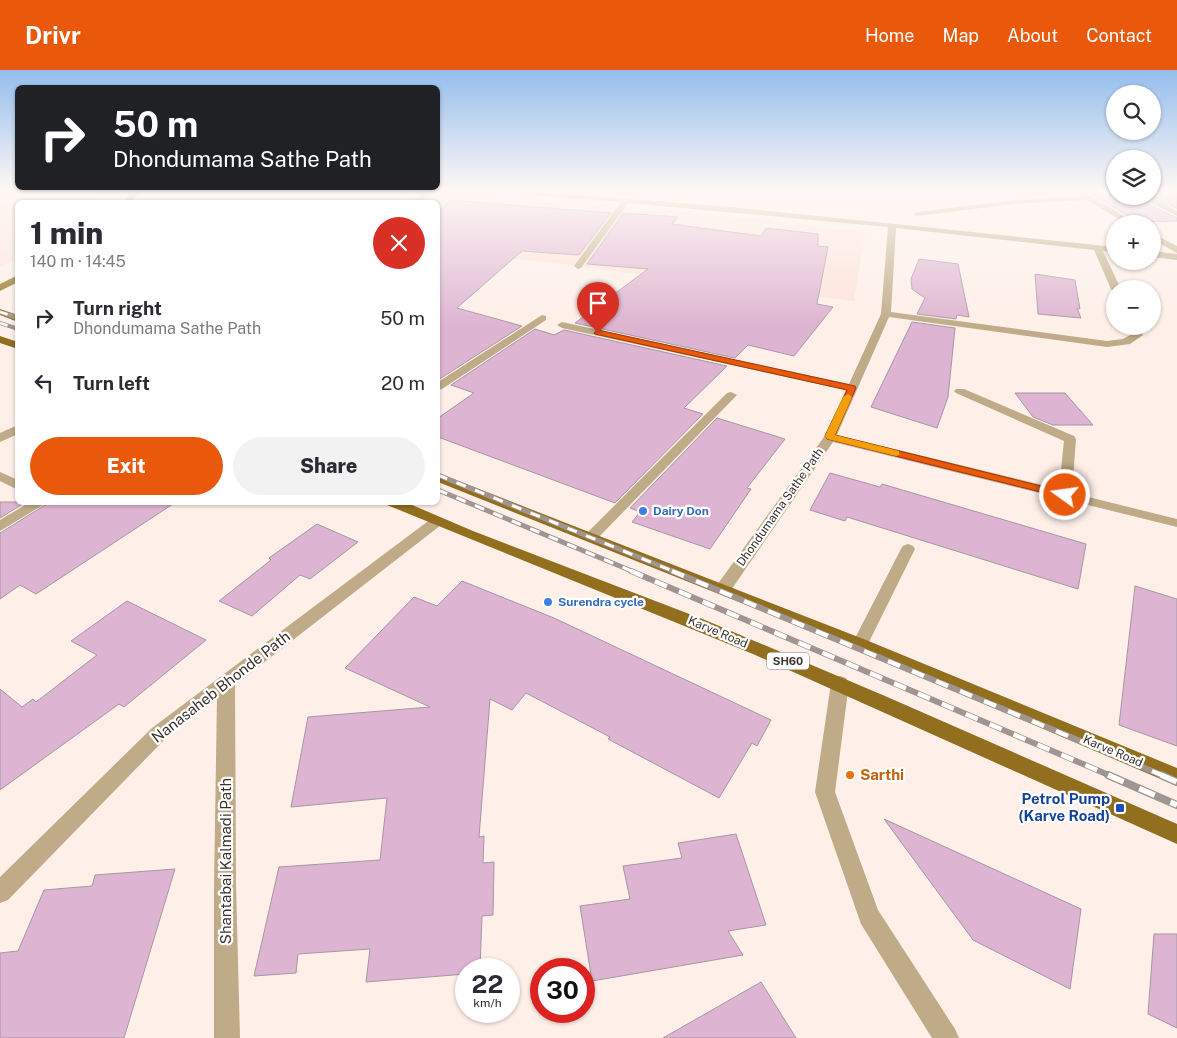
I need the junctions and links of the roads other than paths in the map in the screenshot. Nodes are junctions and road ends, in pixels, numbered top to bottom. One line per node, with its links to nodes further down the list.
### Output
1 (600, 236): 10 (street)
2 (891, 236): 15 (street, Dhondumama Sathe Path)
3 (992, 236): 5 (street)
4 (1161, 240): 7 (street)
5 (1097, 248): 6 (street); 12 (street)
6 (1106, 249)
7 (1177, 250)
8 (1161, 255): 9 (street)
9 (1177, 257)
10 (578, 266)
11 (15, 280): 13 (main road)
12 (1112, 280)
13 (0, 288)
14 (0, 312): 16 (main road)
15 (886, 314): 19 (street); 23 (street, Dhondumama Sathe Path)
16 (15, 318)
17 (542, 318): 22 (street)
18 (562, 325): 23 (street)
19 (1138, 335)
20 (0, 339): 21 (main road)
21 (15, 345)
22 (440, 386)
23 (852, 388): 27 (street, Dhondumama Sathe Path)
24 (960, 391): 32 (street)
25 (731, 396): 38 (street)
26 (15, 430): 28 (street)
27 (830, 436): 32 (street); 40 (street, Dhondumama Sathe Path)
28 (0, 438)
29 (0, 476): 31 (street)
30 (440, 477): 38 (main road, Karve Road)
31 (15, 484)
32 (1065, 495): 36 (street)
33 (36, 505): 37 (street)
34 (399, 505): 35 (main road, Karve Road / SH60)
35 (436, 522): 42 (street, Nanasaheb Bhonde Path); 43 (main road, Karve Road / SH60)
36 (1177, 523)
37 (0, 526)
38 (591, 537): 40 (main road, Karve Road)
39 (908, 549): 41 (street)
40 (723, 589): 41 (main road, Karve Road)
41 (860, 644): 44 (main road, Karve Road)
42 (226, 683): 46 (street, Nanasaheb Bhonde Path); 47 (street, Shantabai Kalmadi Path)
43 (840, 683): 45 (main road, Karve Road / SH60); 48 (street)
44 (1177, 778)
45 (1177, 834)
46 (0, 892)
47 (227, 1038)
48 (946, 1038)

